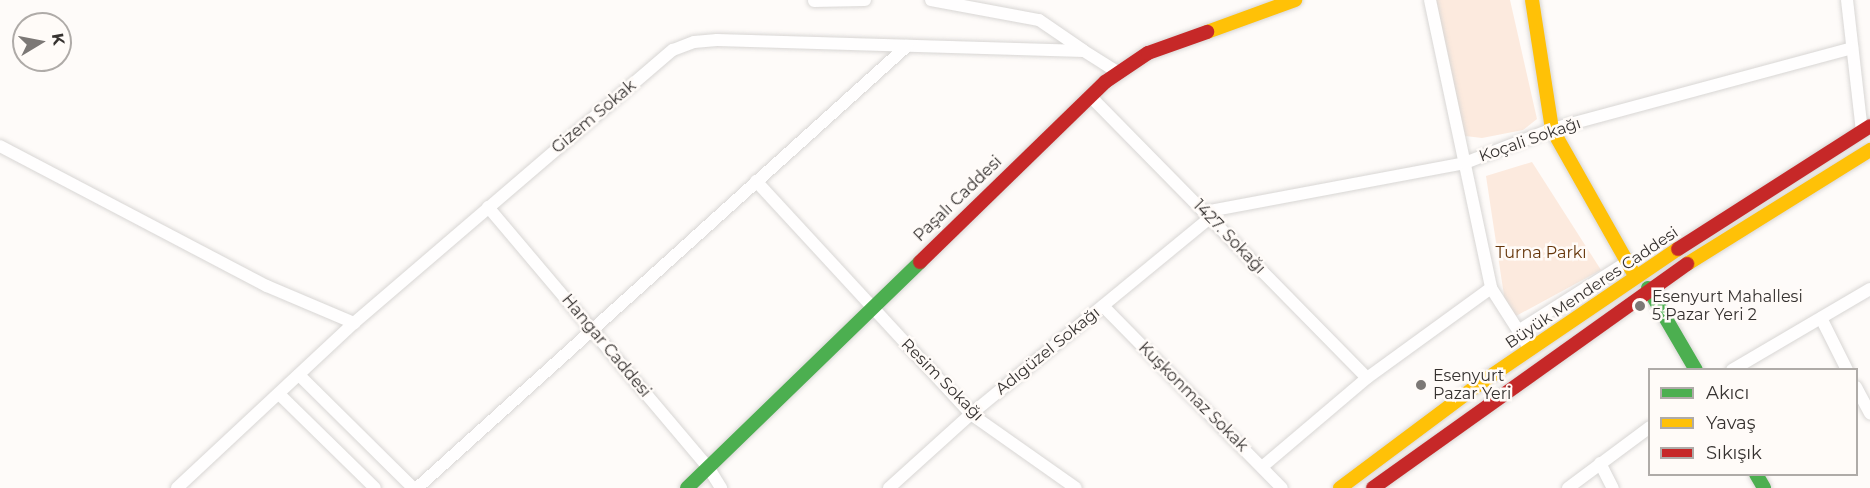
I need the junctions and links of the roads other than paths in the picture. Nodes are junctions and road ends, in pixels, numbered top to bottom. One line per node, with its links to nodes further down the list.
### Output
1 (814, 0): 2 (street)
2 (865, 0)
3 (931, 0): 10 (street)
4 (1296, 0): 11 (street, Paşalı Caddesi)
5 (1430, 0): 17 (street)
6 (1532, 0): 14 (street)
7 (1847, 0): 9 (street)
8 (908, 46): 10 (street, Gizem Sokak); 18 (street); 19 (street, Gizem Sokak)
9 (1852, 48): 13 (street); 14 (street, Koçali Sokağı)
10 (1084, 51): 11 (street)
11 (1119, 73): 12 (street, Paşalı Caddesi)
12 (1090, 96): 20 (street, 1427. Sokağı); 27 (street, Paşalı Caddesi)
13 (1866, 128): 22 (street, Büyük Menderes Caddesi)
14 (1552, 129): 17 (street, Koçali Sokağı); 21 (street)
15 (0, 146): 29 (street)
16 (1870, 150): 24 (street, Büyük Menderes Caddesi)
17 (1465, 163): 20 (street, Koçali Sokağı); 23 (street)
18 (756, 181): 27 (street, Resim Sokağı); 30 (street)
19 (488, 207): 29 (street, Gizem Sokak); 30 (street, Hangar Caddesi)
20 (1207, 215): 26 (street, Adıgüzel Sokağı); 37 (street, 1427. Sokağı)
21 (1627, 262): 22 (street); 31 (street)
22 (1635, 276): 32 (street, Büyük Menderes Caddesi)
23 (1491, 288): 31 (street); 37 (street)
24 (1648, 288): 33 (street); 55 (street, Büyük Menderes Caddesi)
25 (1870, 289): 28 (street)
26 (1103, 306): 41 (street, Adıgüzel Sokağı); 45 (street, Kuşkonmaz Sokak)
27 (871, 309): 41 (street, Resim Sokağı); 44 (street, Paşalı Caddesi)
28 (1821, 318): 34 (street); 35 (street)
29 (354, 323): 36 (street, Gizem Sokak)
30 (591, 328): 44 (street, Hangar Caddesi); 49 (street)
31 (1518, 331): 32 (street)
32 (1530, 350): 54 (street, Büyük Menderes Caddesi)
33 (1695, 368)
34 (1734, 368)
35 (1846, 368)
36 (299, 375): 39 (street, Gizem Sokak); 49 (street)
37 (1367, 378): 45 (street)
38 (1858, 389): 40 (street)
39 (279, 394): 47 (street, Gizem Sokak); 48 (street)
40 (1870, 413)
41 (971, 414): 52 (street, Adıgüzel Sokağı); 53 (street, Resim Sokağı)
42 (1648, 428): 43 (street)
43 (1600, 463): 56 (street); 57 (street)
44 (708, 467): 50 (street, Paşalı Caddesi); 51 (street, Hangar Caddesi)
45 (1262, 467): 46 (street, Kuşkonmaz Sokak)
46 (1276, 486)
47 (177, 488)
48 (375, 488)
49 (415, 488)
50 (687, 488)
51 (721, 488)
52 (889, 488)
53 (1076, 488)
54 (1340, 488)
55 (1373, 488)
56 (1568, 488)
57 (1613, 488)

